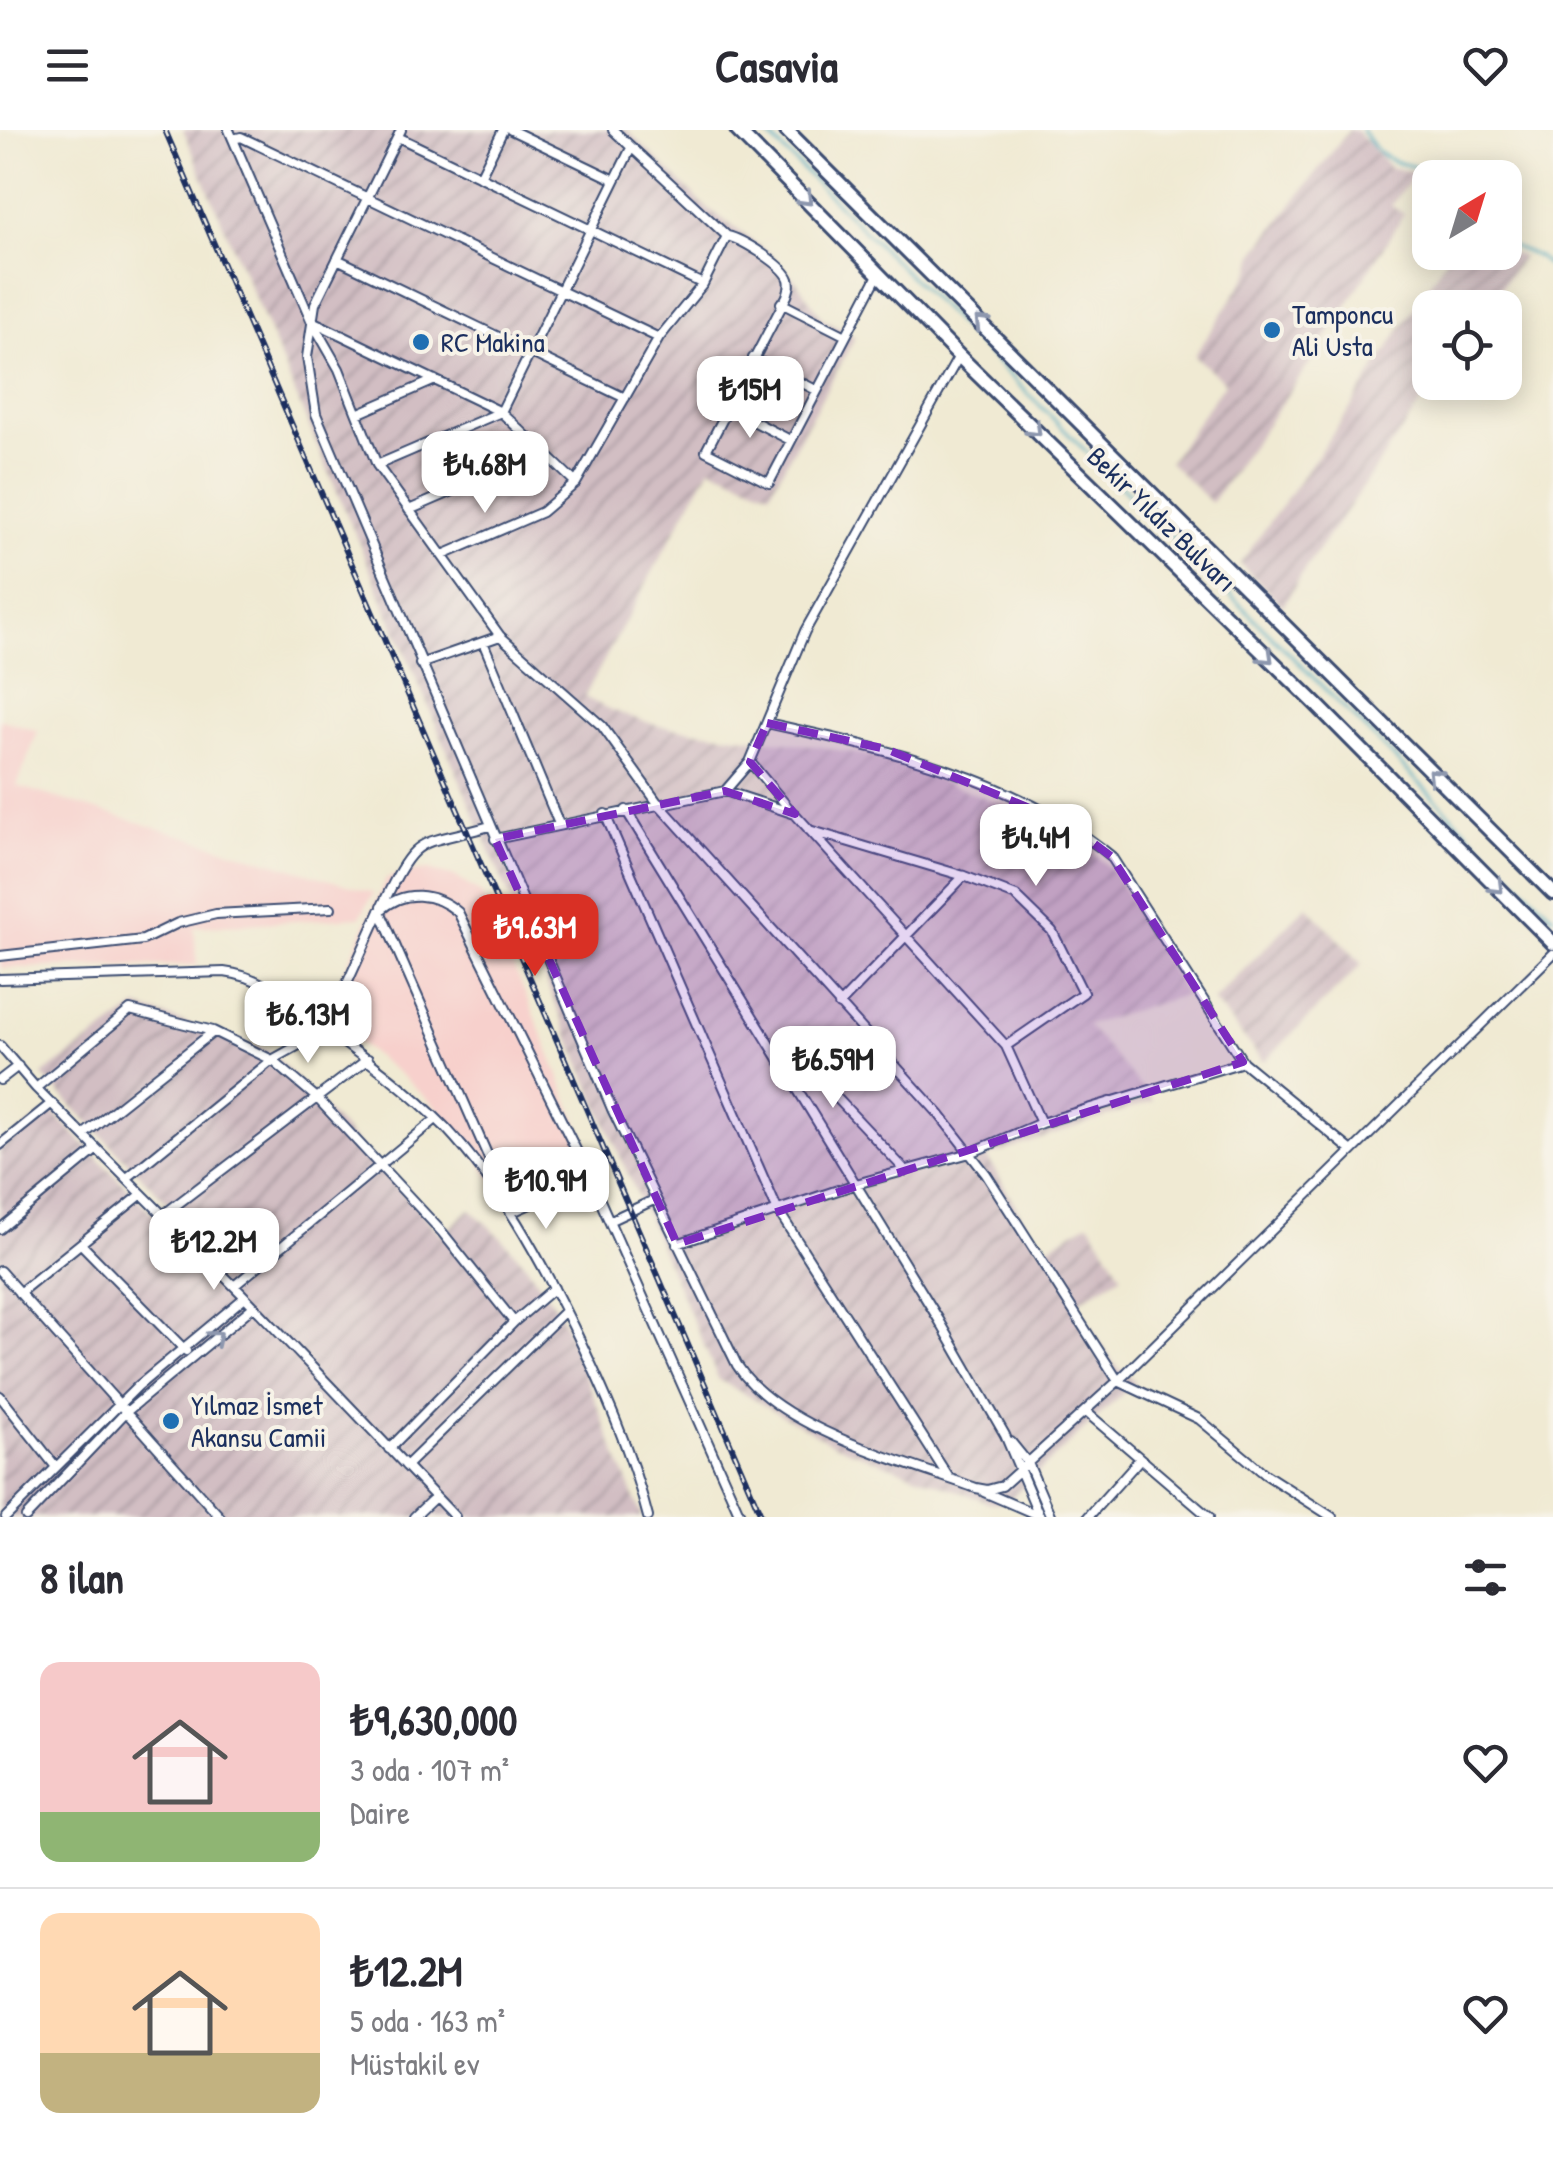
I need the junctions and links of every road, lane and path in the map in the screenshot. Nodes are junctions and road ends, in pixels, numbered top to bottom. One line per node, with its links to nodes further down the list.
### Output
1 (507, 130): 8 (street); 9 (street)
2 (613, 130): 7 (street)
3 (738, 130): 14 (main road, Bekir Yıldız Bulvarı, one-way to 14)
4 (786, 130): 51 (main road, Bekir Yıldız Bulvarı, one-way to 4)
5 (399, 133): 8 (street); 10 (street)
6 (237, 134): 10 (street); 18 (street)
7 (630, 148): 9 (street); 12 (street)
8 (480, 177): 11 (street)
9 (614, 180): 11 (street)
10 (368, 197): 13 (street); 16 (street)
11 (590, 230): 15 (street); 16 (street)
12 (727, 236): 15 (street); 17 (street)
13 (337, 259): 18 (street); 21 (street)
14 (878, 274): 19 (street); 22 (main road, Bekir Yıldız Bulvarı)
15 (704, 284): 20 (street)
16 (560, 290): 20 (street); 21 (street)
17 (781, 303): 19 (street); 23 (street)
18 (311, 320): 24 (street); 29 (street); 38 (street)
19 (844, 335): 25 (street)
20 (660, 338): 26 (street)
21 (530, 352): 26 (street); 28 (street)
22 (958, 356): 39 (street); 55 (main road, Bekir Yıldız Bulvarı, one-way to 55)
23 (753, 358): 25 (street); 27 (street)
24 (436, 380): 28 (street); 29 (street)
25 (816, 390): 30 (street)
26 (625, 398): 33 (street)
27 (728, 408): 30 (street); 30 (street)
28 (500, 412): 31 (street); 32 (street)
29 (357, 414): 32 (street)
30 (790, 440)
31 (543, 452): 33 (street); 34 (street)
32 (377, 464): 34 (street)
33 (576, 483): 35 (street)
34 (409, 510): 35 (street)
35 (443, 555): 36 (street)
36 (500, 636): 37 (street); 42 (street)
37 (483, 642): 38 (street); 46 (street)
38 (420, 664): 47 (street)
39 (767, 723): 40 (street); 67 (street)
40 (750, 762): 41 (street); 45 (street)
41 (725, 791): 42 (street); 45 (street)
42 (657, 802): 43 (street); 59 (street)
43 (626, 810): 44 (street); 64 (street)
44 (606, 814): 46 (street); 87 (street)
45 (795, 814): 48 (street)
46 (560, 824): 49 (street)
47 (490, 826): 49 (street); 53 (street)
48 (808, 830): 50 (street); 54 (street)
49 (495, 839): 86 (street)
50 (964, 876): 54 (street); 63 (street)
51 (1553, 893)
52 (330, 908): 57 (street)
53 (380, 910): 60 (street); 83 (street); 88 (street)
54 (907, 937): 59 (street); 63 (street)
55 (1553, 943)
56 (1553, 954): 78 (street)
57 (0, 956)
58 (0, 979): 60 (street)
59 (839, 1005): 79 (street)
60 (326, 1030): 65 (street); 66 (street)
61 (213, 1031): 66 (street); 70 (street); 75 (street)
62 (0, 1046): 68 (street)
63 (1006, 1046): 74 (street)
64 (778, 1058): 81 (street); 84 (street)
65 (368, 1059): 71 (street); 73 (street)
66 (272, 1060): 71 (street); 82 (street)
67 (1243, 1062): 74 (street); 78 (street)
68 (18, 1066): 69 (street); 70 (street)
69 (0, 1080)
70 (36, 1088): 72 (street)
71 (317, 1098): 80 (street); 89 (street)
72 (52, 1103): 75 (street); 76 (street)
73 (436, 1119): 80 (street); 88 (street)
74 (1041, 1124): 79 (street)
75 (83, 1135): 77 (street)
76 (0, 1145)
77 (98, 1149): 82 (street); 91 (street)
78 (1352, 1152): 104 (street)
79 (970, 1153): 81 (street); 104 (street)
80 (380, 1165): 95 (street); 101 (street)
81 (905, 1170): 84 (street)
82 (127, 1178): 85 (street)
83 (590, 1178): 88 (street); 90 (street)
84 (856, 1184): 87 (street); 108 (street)
85 (142, 1194): 89 (street); 92 (street)
86 (656, 1199): 90 (street); 93 (street)
87 (777, 1209): 93 (street); 115 (street)
88 (513, 1214): 96 (street)
89 (163, 1215): 95 (street)
90 (610, 1221): 125 (street)
91 (0, 1229)
92 (81, 1244): 97 (street); 102 (street)
93 (678, 1244): 115 (street)
94 (0, 1271): 97 (street)
95 (234, 1286): 98 (street)
96 (554, 1288): 100 (street); 101 (street)
97 (20, 1293): 106 (street)
98 (245, 1297): 99 (street); 102 (street)
99 (254, 1306): 103 (street, one-way to 99); 109 (street)
100 (565, 1311): 112 (street); 124 (street)
101 (514, 1322): 109 (street)
102 (184, 1348): 103 (street); 106 (street)
103 (191, 1358): 106 (street)
104 (1118, 1381): 107 (street); 129 (street)
105 (0, 1396): 113 (street)
106 (121, 1409): 113 (street); 120 (street); 121 (street)
107 (1085, 1411): 110 (street); 111 (street)
108 (1005, 1435): 111 (street); 114 (street)
109 (389, 1449): 112 (street)
110 (1139, 1460): 127 (street); 128 (street)
111 (1028, 1464): 114 (street); 126 (street)
112 (406, 1466): 117 (street)
113 (56, 1468): 119 (street)
114 (1019, 1472): 116 (street); 118 (street)
115 (949, 1478): 116 (street)
116 (976, 1488): 118 (street)
117 (436, 1497): 122 (street); 123 (street)
118 (1040, 1516)
119 (6, 1517)
120 (26, 1517)
121 (220, 1517)
122 (414, 1517)
123 (454, 1517)
124 (648, 1517)
125 (740, 1517)
126 (1051, 1517)
127 (1088, 1517)
128 (1209, 1517)
129 (1332, 1517)

